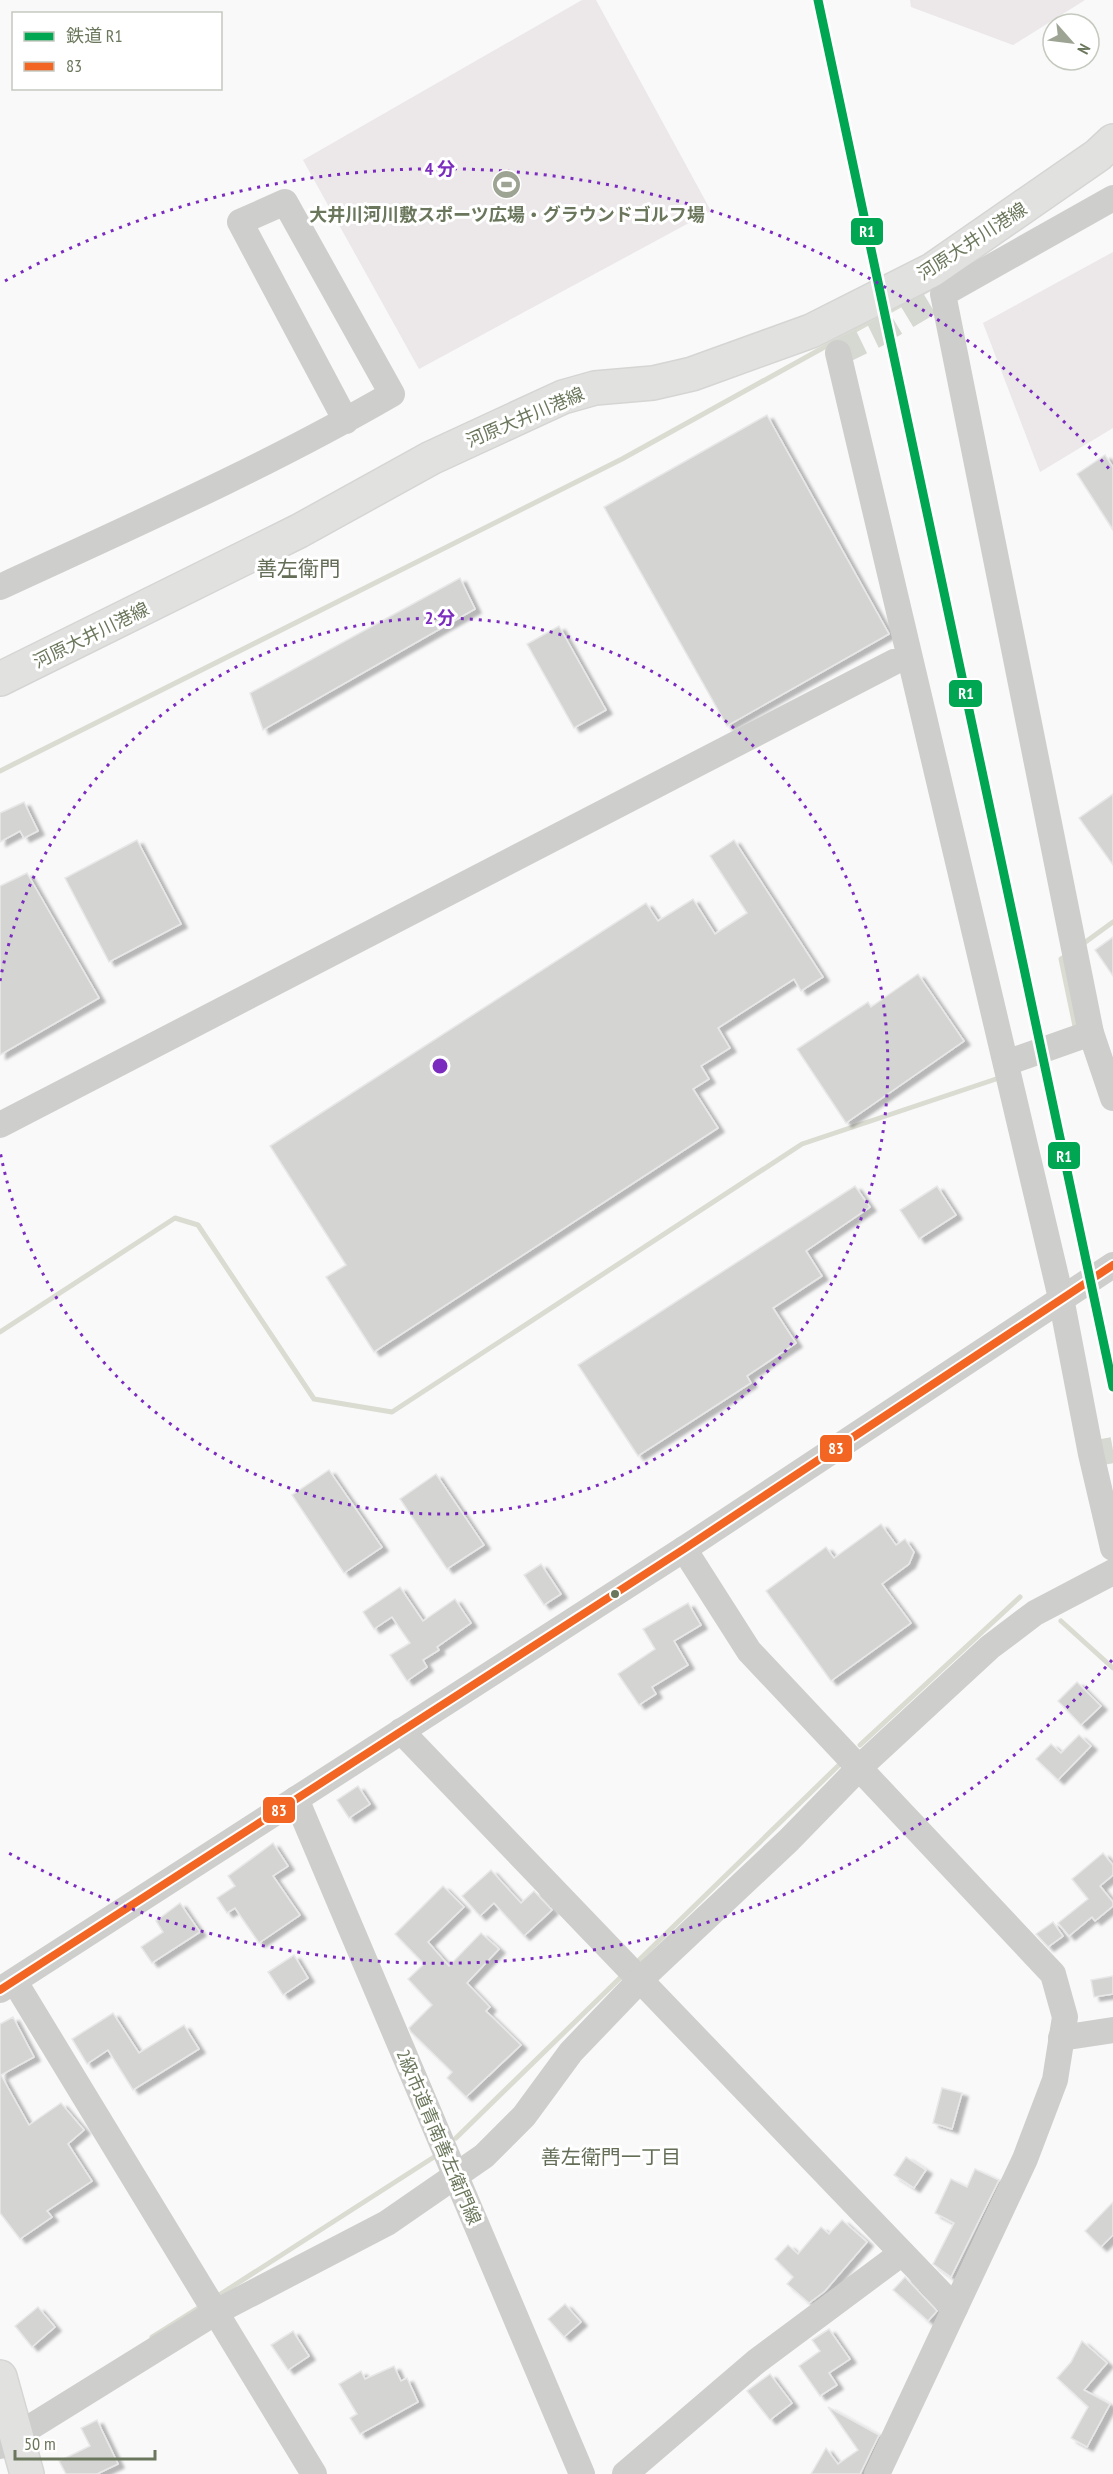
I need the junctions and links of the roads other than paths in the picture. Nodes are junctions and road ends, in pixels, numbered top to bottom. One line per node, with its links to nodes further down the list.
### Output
1 (1113, 141): 7 (main road, 河原大井川港線)
2 (1113, 198): 8 (street)
3 (838, 353): 9 (street)
4 (346, 421): 4 (street); 5 (street)
5 (0, 587)
6 (894, 662): 11 (street)
7 (0, 679)
8 (1091, 1033): 9 (street); 10 (street)
9 (1006, 1063): 13 (street)
10 (1113, 1098)
11 (0, 1125)
12 (1113, 1265): 13 (street)
13 (1061, 1298): 14 (street); 15 (street)
14 (1113, 1548)
15 (684, 1549): 17 (street); 18 (street)
16 (1113, 1572): 18 (street)
17 (401, 1731): 19 (street); 20 (street)
18 (861, 1766): 20 (street); 23 (street)
19 (296, 1799): 21 (street); 24 (street, 2級市道青南善左衛門線)
20 (641, 1979): 24 (street); 25 (street)
21 (7, 1986): 26 (street)
22 (1113, 2030): 23 (street)
23 (1061, 2038): 27 (street)
24 (456, 2176): 26 (street); 32 (street, 2級市道青南善左衛門線)
25 (902, 2253): 27 (street); 33 (street)
26 (211, 2304): 29 (street); 31 (street)
27 (955, 2308): 34 (street)
28 (0, 2377): 29 (main road)
29 (8, 2441): 30 (main road)
30 (27, 2474)
31 (314, 2474)
32 (582, 2474)
33 (625, 2474)
34 (877, 2474)

